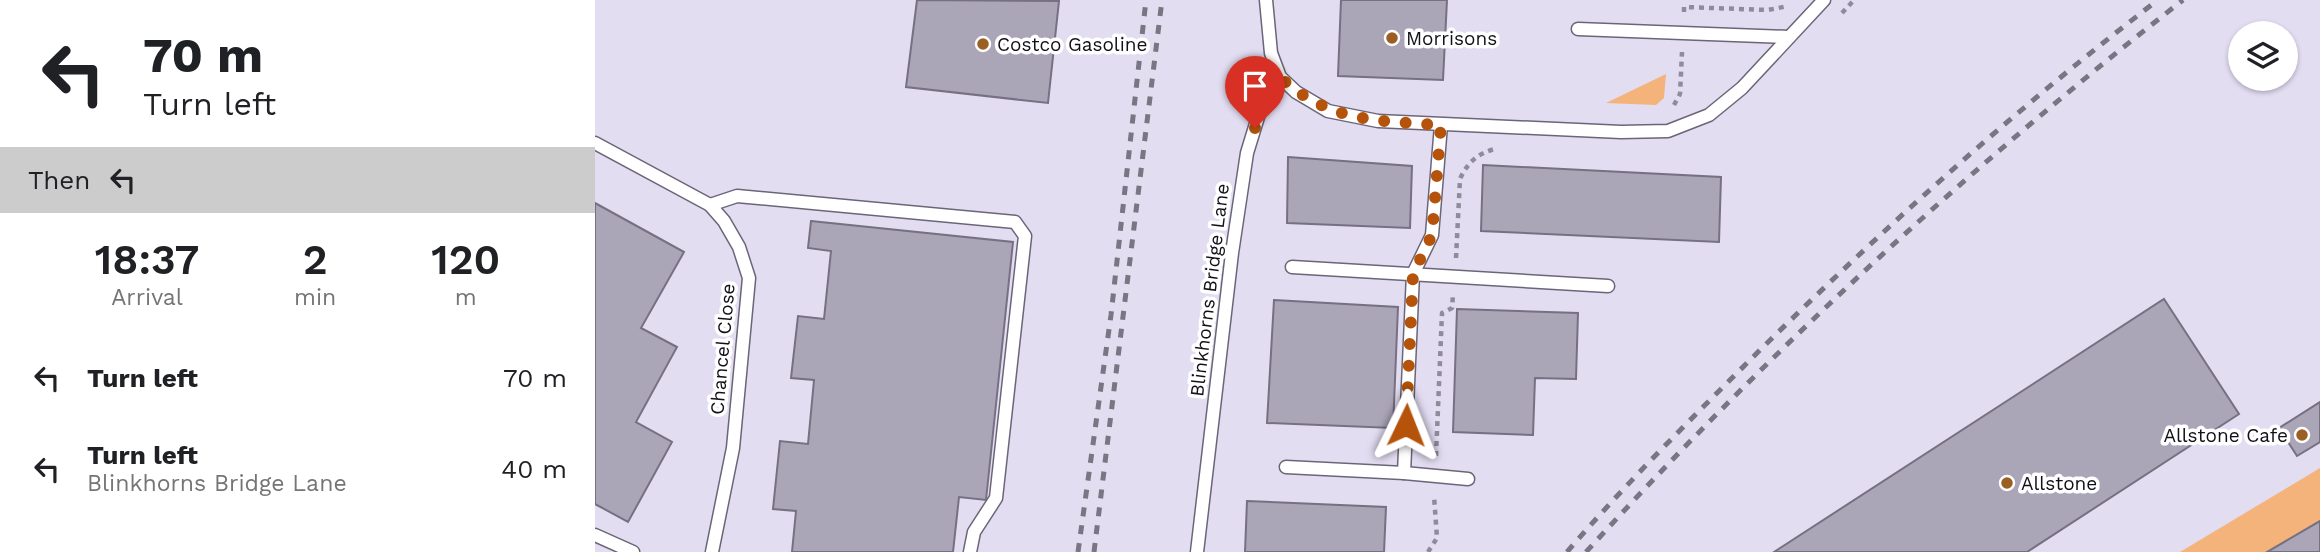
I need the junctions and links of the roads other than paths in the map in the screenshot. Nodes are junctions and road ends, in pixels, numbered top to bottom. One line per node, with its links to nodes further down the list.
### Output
1 (1266, 0): 5 (lane)
2 (1824, 0): 4 (lane)
3 (1578, 29): 4 (lane)
4 (1789, 37): 6 (lane)
5 (1280, 77): 6 (lane); 19 (lane, Blinkhorns Bridge Lane)
6 (1441, 125): 10 (lane)
7 (595, 143): 8 (lane, Chancel Close)
8 (710, 205): 17 (lane, Chancel Close); 18 (lane)
9 (1292, 267): 10 (lane)
10 (1413, 274): 11 (lane); 13 (lane)
11 (1608, 286)
12 (1286, 467): 13 (lane)
13 (1404, 473): 14 (lane)
14 (1468, 479)
15 (595, 535): 16 (lane)
16 (632, 552)
17 (712, 552)
18 (970, 552)
19 (1197, 552)

